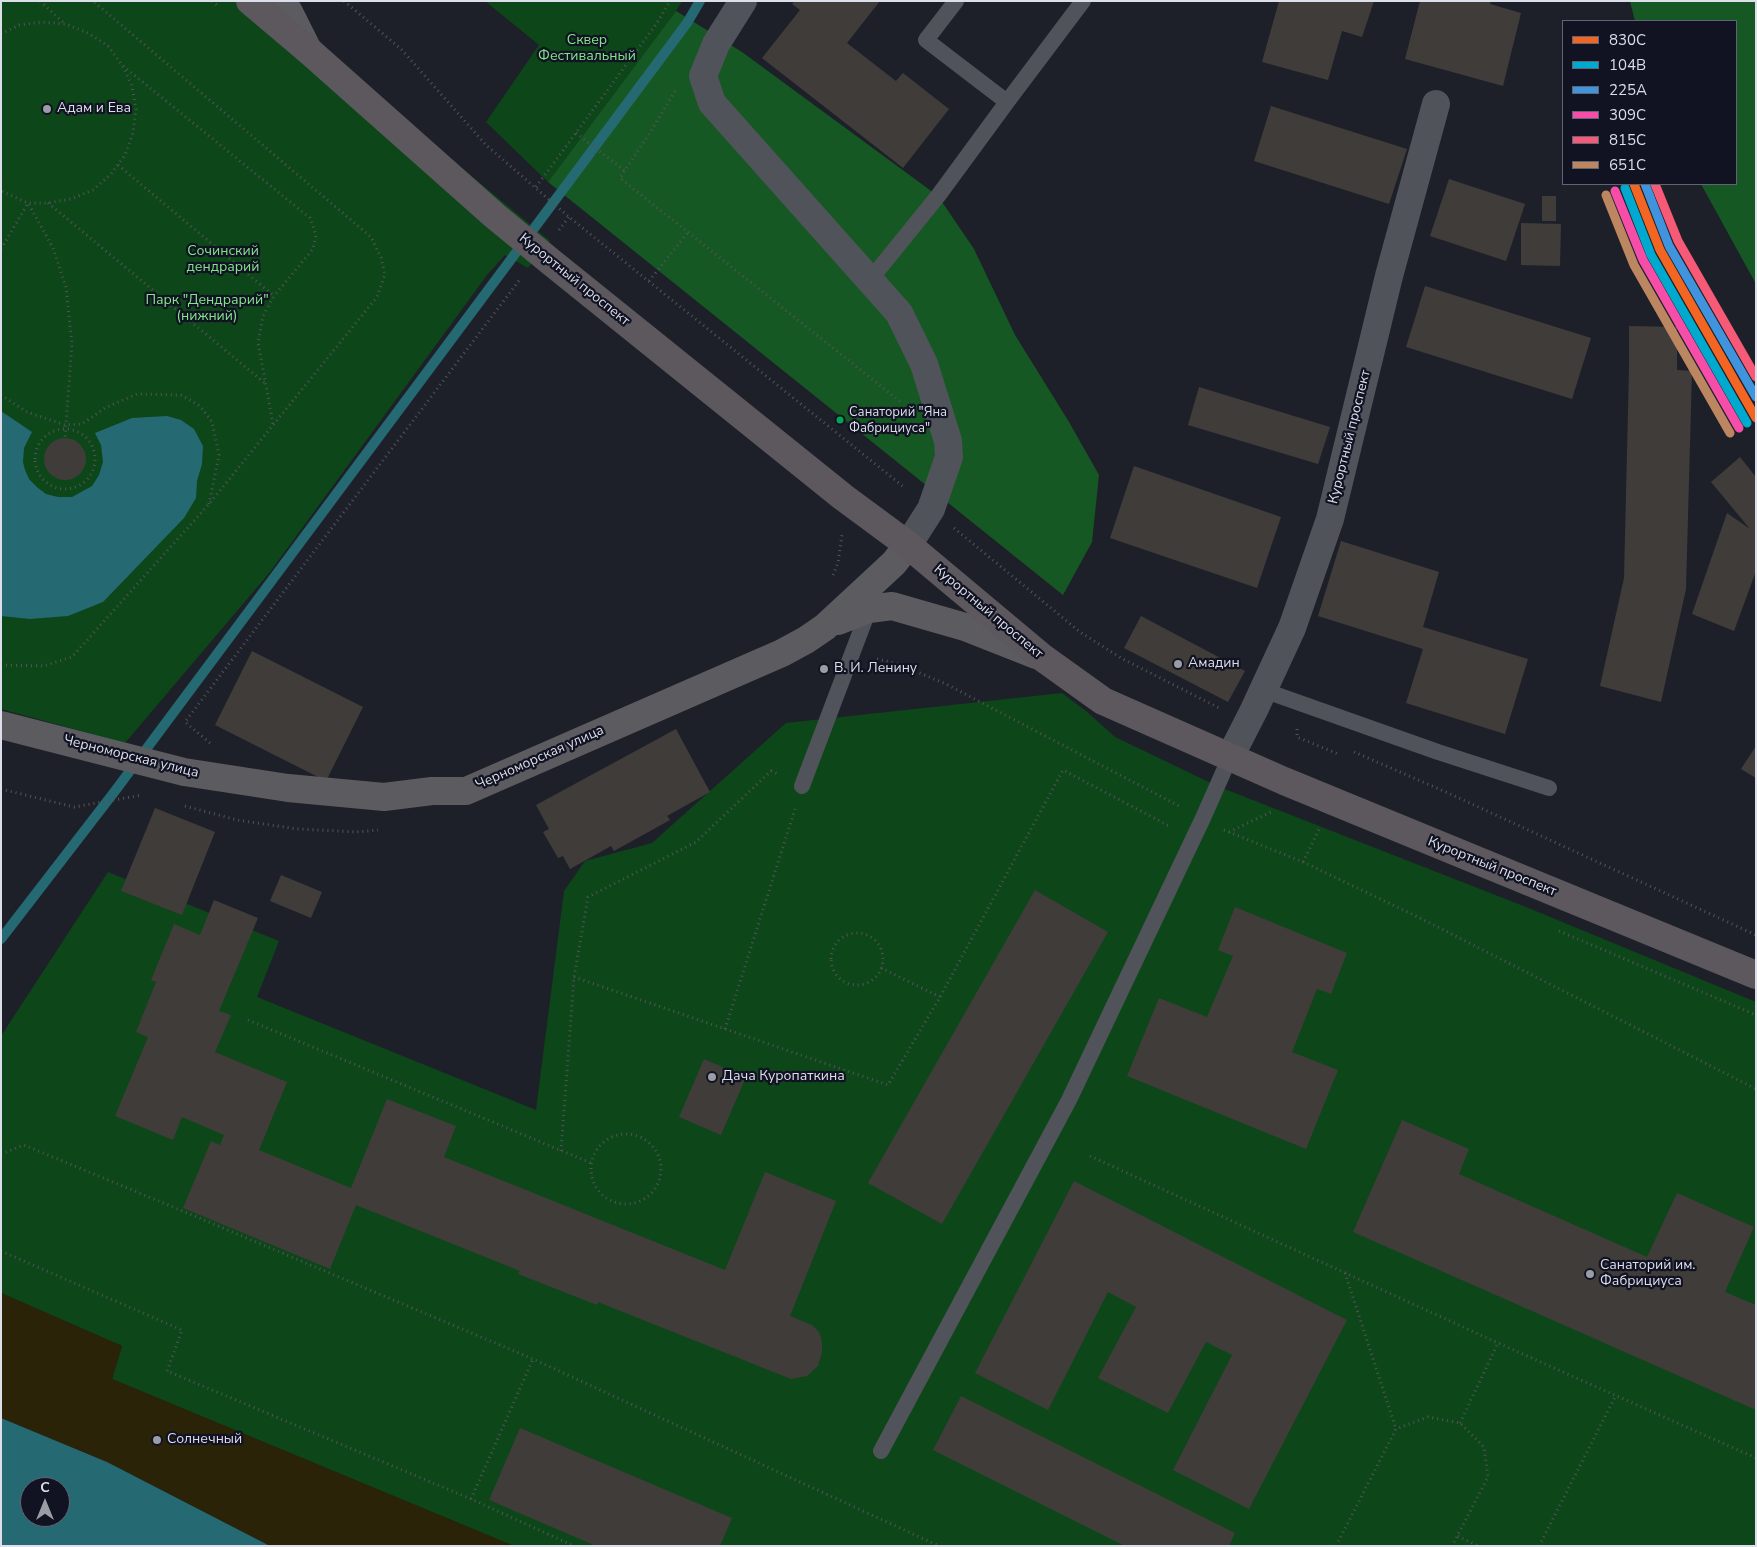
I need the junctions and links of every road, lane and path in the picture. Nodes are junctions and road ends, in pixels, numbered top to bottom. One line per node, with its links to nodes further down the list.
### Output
1 (40, 1): 10 (path)
2 (94, 1): 31 (path)
3 (250, 1): 12 (main road, Курортный проспект)
4 (281, 1): 12 (main road)
5 (344, 1): 18 (path)
6 (670, 1): 16 (path)
7 (743, 1): 25 (street)
8 (956, 1): 14 (lane)
9 (1083, 1): 14 (lane)
10 (66, 24): 11 (path); 13 (path)
11 (1, 34)
12 (308, 50): 37 (main road, Курортный проспект)
13 (122, 65): 17 (path); 27 (path)
14 (1007, 102): 25 (lane)
15 (1436, 104): 44 (street, Курортный проспект)
16 (576, 133): 18 (path); 22 (path)
17 (118, 165): 21 (path); 27 (path)
18 (536, 187): 26 (path)
19 (1, 192): 20 (path)
20 (28, 202): 21 (path); 23 (path); 32 (path)
21 (48, 202): 28 (path)
22 (689, 231): 26 (path); 30 (path)
23 (1, 248)
24 (522, 276): 48 (path)
25 (870, 280): 35 (street)
26 (649, 281): 35 (path)
27 (274, 296): 28 (path)
28 (266, 384): 31 (path)
29 (1, 395): 32 (path)
30 (902, 404)
31 (273, 424): 34 (path)
32 (65, 427): 32 (path); 33 (path); 34 (path)
33 (65, 438)
34 (209, 504): 43 (path)
35 (931, 509): 37 (street); 44 (path)
36 (842, 527): 38 (path)
37 (908, 545): 40 (main road, Черноморская улица); 42 (main road, Курортный проспект)
38 (831, 579)
39 (869, 609): 40 (main road, Черноморская улица); 42 (main road, Черноморская улица); 52 (lane)
40 (825, 627): 45 (main road, Черноморская улица)
41 (870, 657): 57 (path)
42 (1043, 658): 51 (main road, Курортный проспект)
43 (1, 665)
44 (1255, 708): 46 (path); 51 (street, Курортный проспект); 53 (lane)
45 (1, 725)
46 (1306, 731)
47 (1297, 737): 50 (path)
48 (215, 746)
49 (1350, 751): 62 (path)
50 (1338, 754)
51 (1230, 758): 57 (lane); 64 (main road, Курортный проспект)
52 (802, 786): 65 (path); 68 (path)
53 (1548, 788)
54 (1, 789): 55 (path)
55 (136, 796)
56 (1270, 811): 59 (path)
57 (1203, 818): 59 (path); 60 (lane)
58 (1320, 828): 61 (path)
59 (1229, 832): 61 (path)
60 (1193, 839): 66 (path); 81 (lane)
61 (1302, 862): 69 (path)
62 (1756, 935)
63 (881, 968): 63 (path); 66 (path)
64 (1756, 975)
65 (574, 977): 68 (path); 70 (path)
66 (940, 997): 68 (path)
67 (248, 1020): 70 (path)
68 (725, 1029)
69 (1756, 1089)
70 (561, 1150): 73 (path)
71 (1, 1154): 77 (path)
72 (1090, 1156): 75 (path)
73 (591, 1163): 73 (path)
74 (1, 1251): 83 (path)
75 (1345, 1273): 76 (path); 80 (path)
76 (1498, 1343): 78 (path); 79 (path)
77 (533, 1359): 83 (path); 86 (path)
78 (1616, 1395): 82 (path); 90 (path)
79 (1460, 1423): 80 (path); 84 (path)
80 (1396, 1429): 87 (path)
81 (880, 1451)
82 (1756, 1458)
83 (471, 1498): 85 (path)
84 (1458, 1536): 88 (path); 89 (path)
85 (574, 1546)
86 (940, 1546)
87 (1336, 1546)
88 (1452, 1546)
89 (1478, 1546)
90 (1539, 1546)

